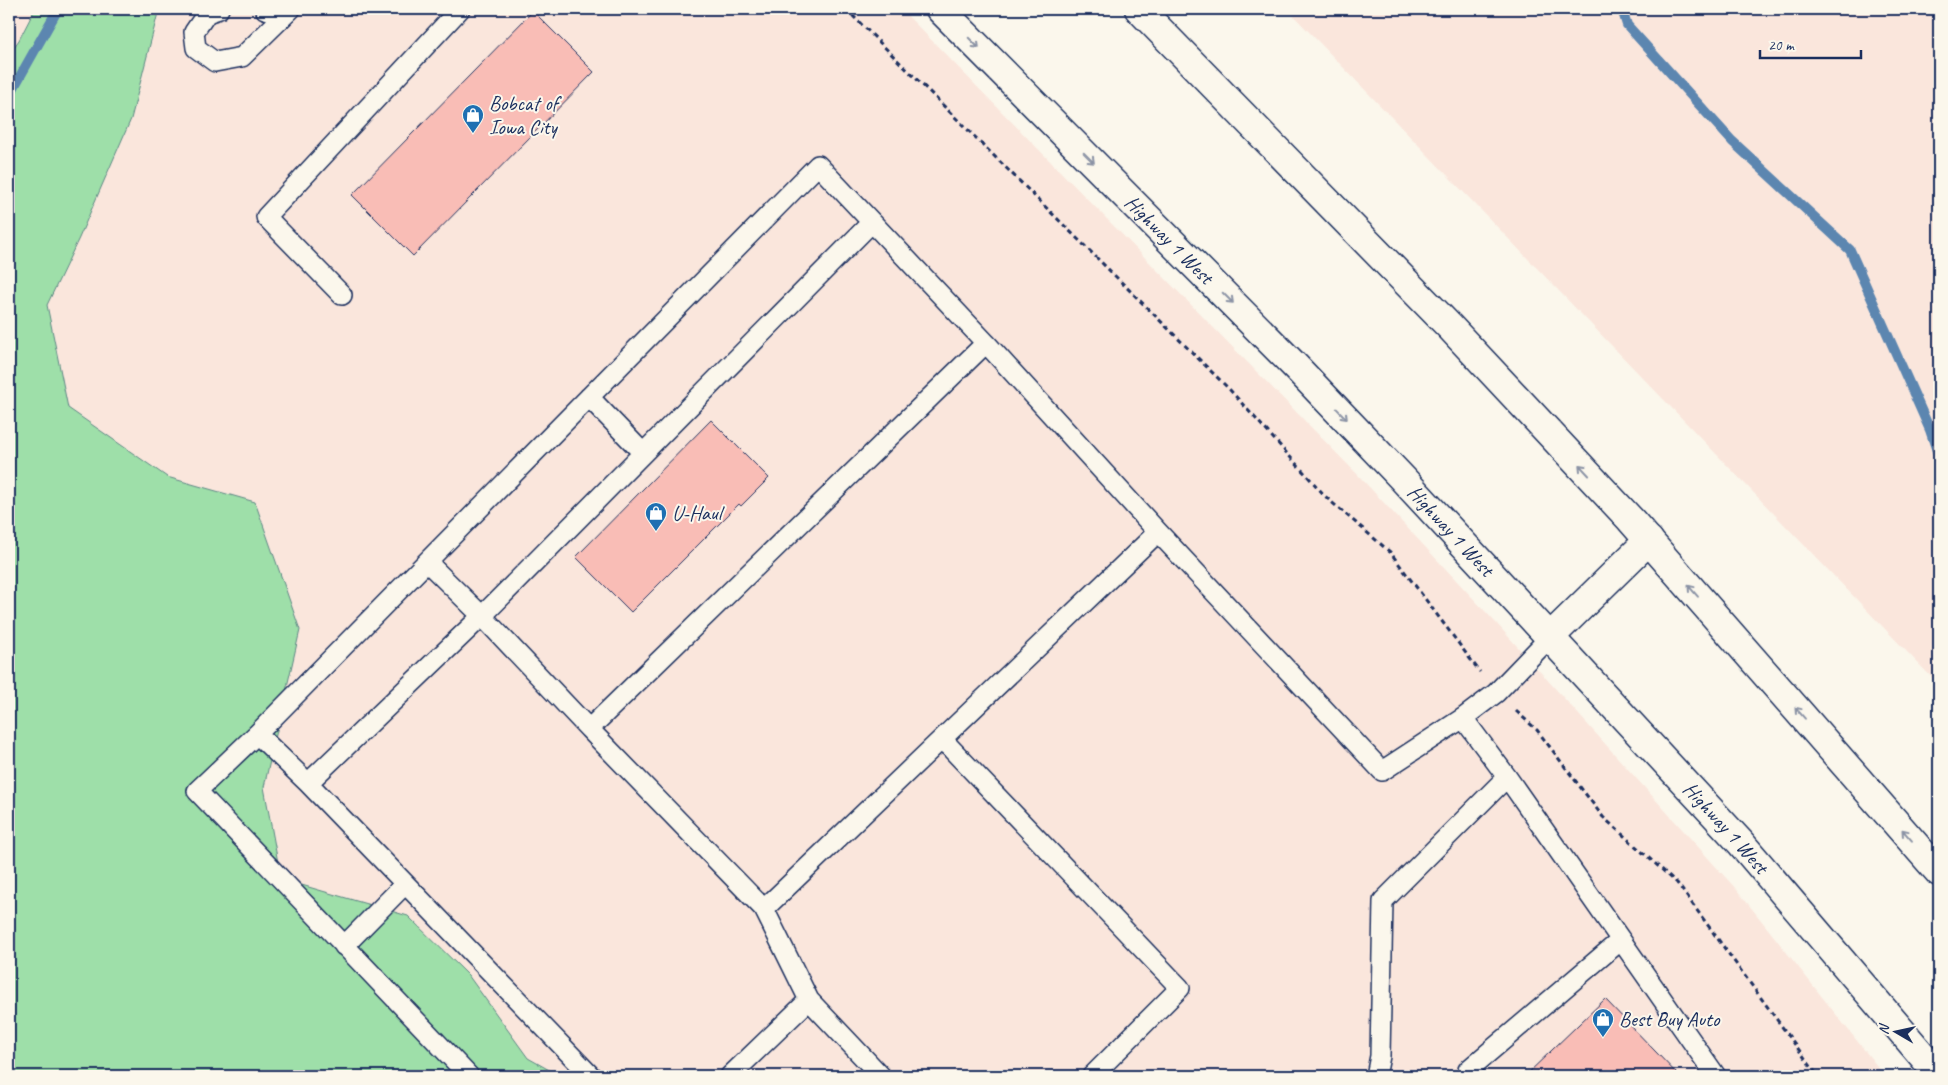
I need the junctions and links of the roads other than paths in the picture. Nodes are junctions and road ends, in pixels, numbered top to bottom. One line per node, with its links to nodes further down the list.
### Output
1 (219, 9): 6 (lane)
2 (265, 9): 6 (lane)
3 (460, 9): 8 (lane)
4 (940, 9): 16 (main road, Highway 1 West, one-way to 16)
5 (1139, 9): 13 (main road, one-way to 5)
6 (289, 11)
7 (872, 222): 9 (lane); 10 (lane); 11 (lane)
8 (342, 295)
9 (986, 344): 12 (lane); 18 (lane)
10 (589, 397): 11 (lane); 14 (lane)
11 (643, 453): 15 (lane)
12 (1158, 532): 17 (lane); 20 (lane)
13 (1649, 540): 16 (main road); 23 (main road, one-way to 13)
14 (427, 562): 15 (lane); 19 (lane)
15 (482, 616): 18 (lane); 22 (lane)
16 (1550, 637): 17 (lane); 29 (main road, Highway 1 West)
17 (1463, 718): 21 (lane)
18 (589, 729): 25 (lane)
19 (257, 734): 22 (lane); 27 (lane)
20 (942, 739): 25 (lane); 34 (lane)
21 (1507, 777): 26 (lane); 35 (lane)
22 (308, 783): 24 (lane)
23 (1939, 872)
24 (405, 884): 27 (lane); 31 (lane)
25 (764, 909): 28 (lane)
26 (1621, 940): 36 (lane); 37 (lane)
27 (344, 946): 30 (lane)
28 (809, 1000): 32 (lane); 33 (lane)
29 (1939, 1075)
30 (469, 1076)
31 (591, 1076)
32 (730, 1076)
33 (881, 1076)
34 (1092, 1076)
35 (1376, 1076)
36 (1474, 1076)
37 (1716, 1076)

